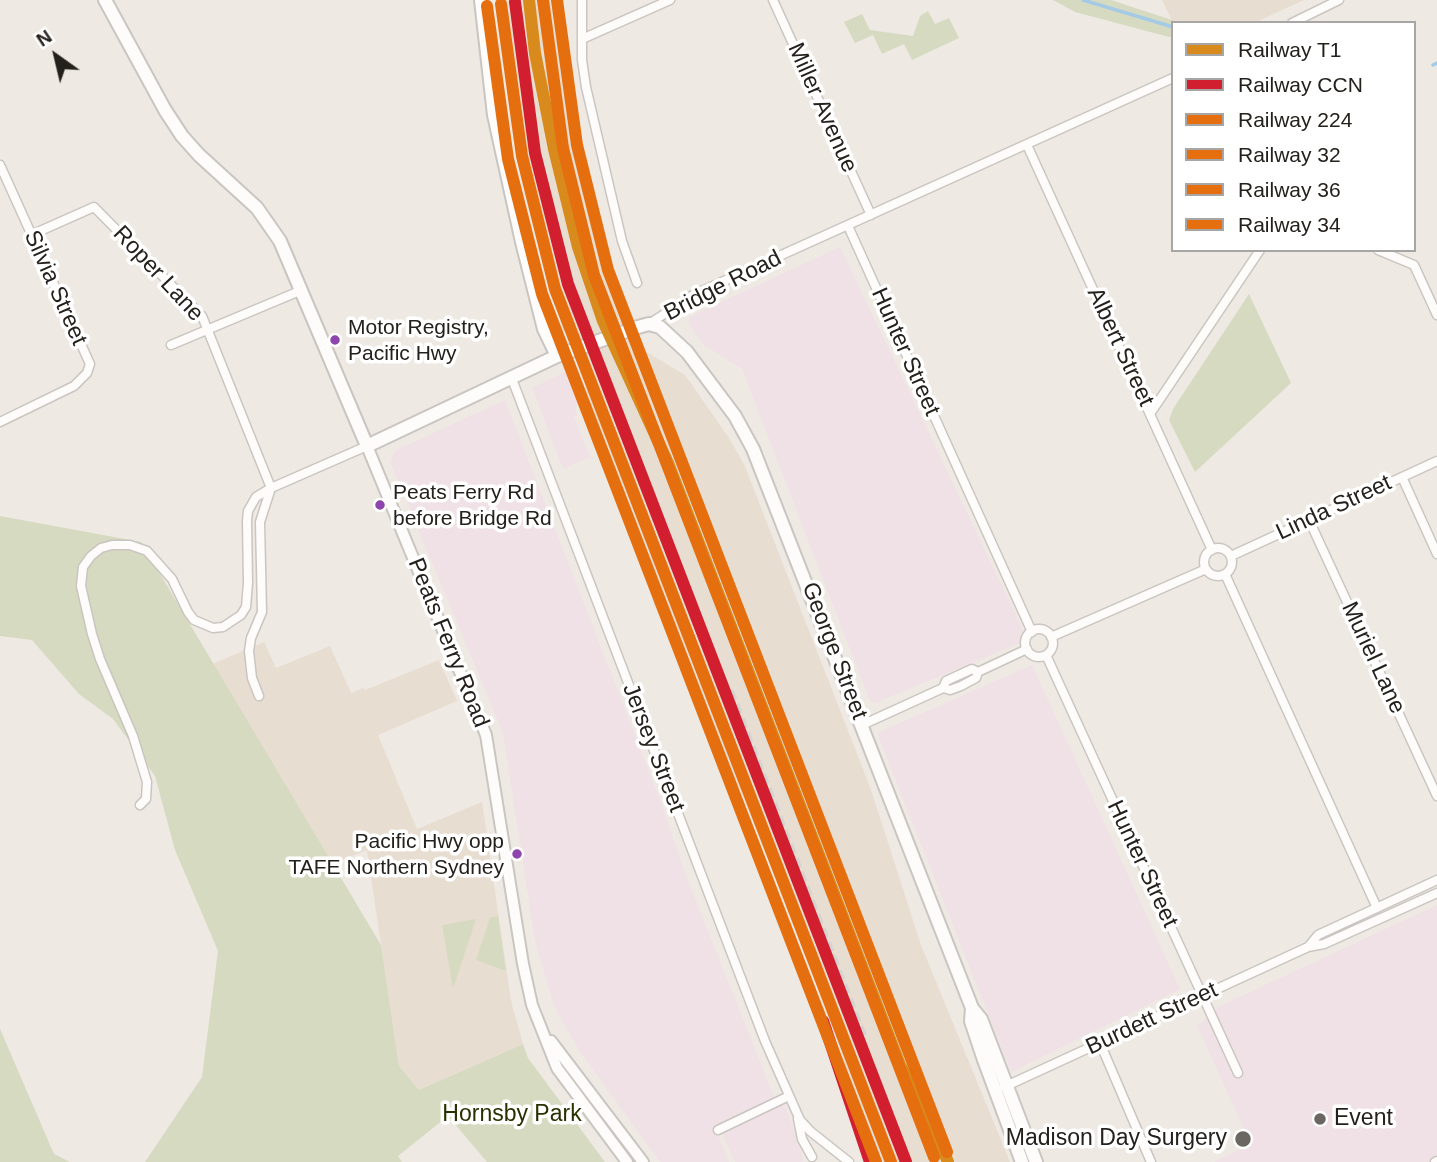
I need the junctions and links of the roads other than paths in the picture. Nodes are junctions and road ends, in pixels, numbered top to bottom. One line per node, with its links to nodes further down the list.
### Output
1 (105, 0): 18 (main road, Peats Ferry Road)
2 (481, 0): 23 (main road)
3 (582, 0): 8 (street)
4 (670, 0): 8 (street)
5 (773, 0): 12 (street, Miller Avenue)
6 (1339, 0): 7 (street)
7 (1296, 21)
8 (582, 39): 17 (street)
9 (1171, 79): 10 (street, Bridge Road)
10 (1027, 145): 12 (street, Bridge Road); 25 (street, Albert Street)
11 (0, 165): 14 (street, Silvia Street)
12 (871, 215): 13 (street, Bridge Road)
13 (848, 226): 20 (street, Bridge Road); 37 (street, Hunter Street)
14 (31, 235): 21 (street, Roper Lane); 26 (street, Silvia Street)
15 (1259, 252): 25 (street)
16 (1383, 252): 19 (street)
17 (638, 283)
18 (302, 290): 21 (street); 27 (main road, Peats Ferry Road)
19 (1437, 315)
20 (649, 324): 23 (main road, Bridge Road); 42 (main road, George Street)
21 (207, 330): 22 (street); 30 (street, Roper Lane)
22 (171, 345)
23 (557, 356): 24 (main road, Bridge Road)
24 (512, 379): 27 (main road, Bridge Road); 56 (street, Jersey Street)
25 (1150, 414): 32 (street, Albert Street)
26 (0, 422)
27 (367, 446): 30 (street, Bridge Road); 51 (main road, Peats Ferry Road)
28 (1437, 461): 29 (street, Linda Street)
29 (1402, 477): 31 (street, Linda Street); 33 (street)
30 (271, 488): 41 (street); 44 (street)
31 (1308, 520): 34 (street, Linda Street); 43 (street, Muriel Lane)
32 (1212, 550): 34 (street); 35 (street)
33 (1437, 554)
34 (1231, 556): 36 (street)
35 (1206, 569): 36 (street); 38 (street)
36 (1225, 574): 47 (street)
37 (1032, 632): 38 (street); 39 (street)
38 (1051, 637): 40 (street)
39 (1027, 649): 40 (street); 42 (street)
40 (1046, 655): 49 (street, Hunter Street)
41 (260, 696)
42 (862, 725): 50 (main road, George Street)
43 (1437, 796)
44 (139, 805)
45 (1437, 880): 47 (street, Burdett Street)
46 (1437, 893): 48 (street, Burdett Street)
47 (1377, 908): 48 (street, Burdett Street)
48 (1308, 947): 49 (street, Burdett Street)
49 (1203, 996): 52 (street, Burdett Street); 53 (street, Hunter Street)
50 (972, 1008): 54 (main road, George Street); 55 (main road, George Street)
51 (544, 1030): 61 (main road, Peats Ferry Road); 62 (main road, Peats Ferry Road)
52 (1100, 1043): 54 (street, Burdett Street); 66 (street)
53 (1238, 1073)
54 (1007, 1086): 55 (street, Burdett Street); 65 (main road, George Street)
55 (995, 1091): 64 (main road, George Street)
56 (789, 1096): 57 (street, Jersey Street); 58 (street)
57 (797, 1116): 59 (street, Jersey Street); 60 (street, Jersey Street)
58 (718, 1130)
59 (838, 1156): 60 (street); 63 (street, Jersey Street)
60 (812, 1161)
61 (627, 1162)
62 (643, 1162)
63 (856, 1162)
64 (1022, 1162)
65 (1036, 1162)
66 (1151, 1162)

